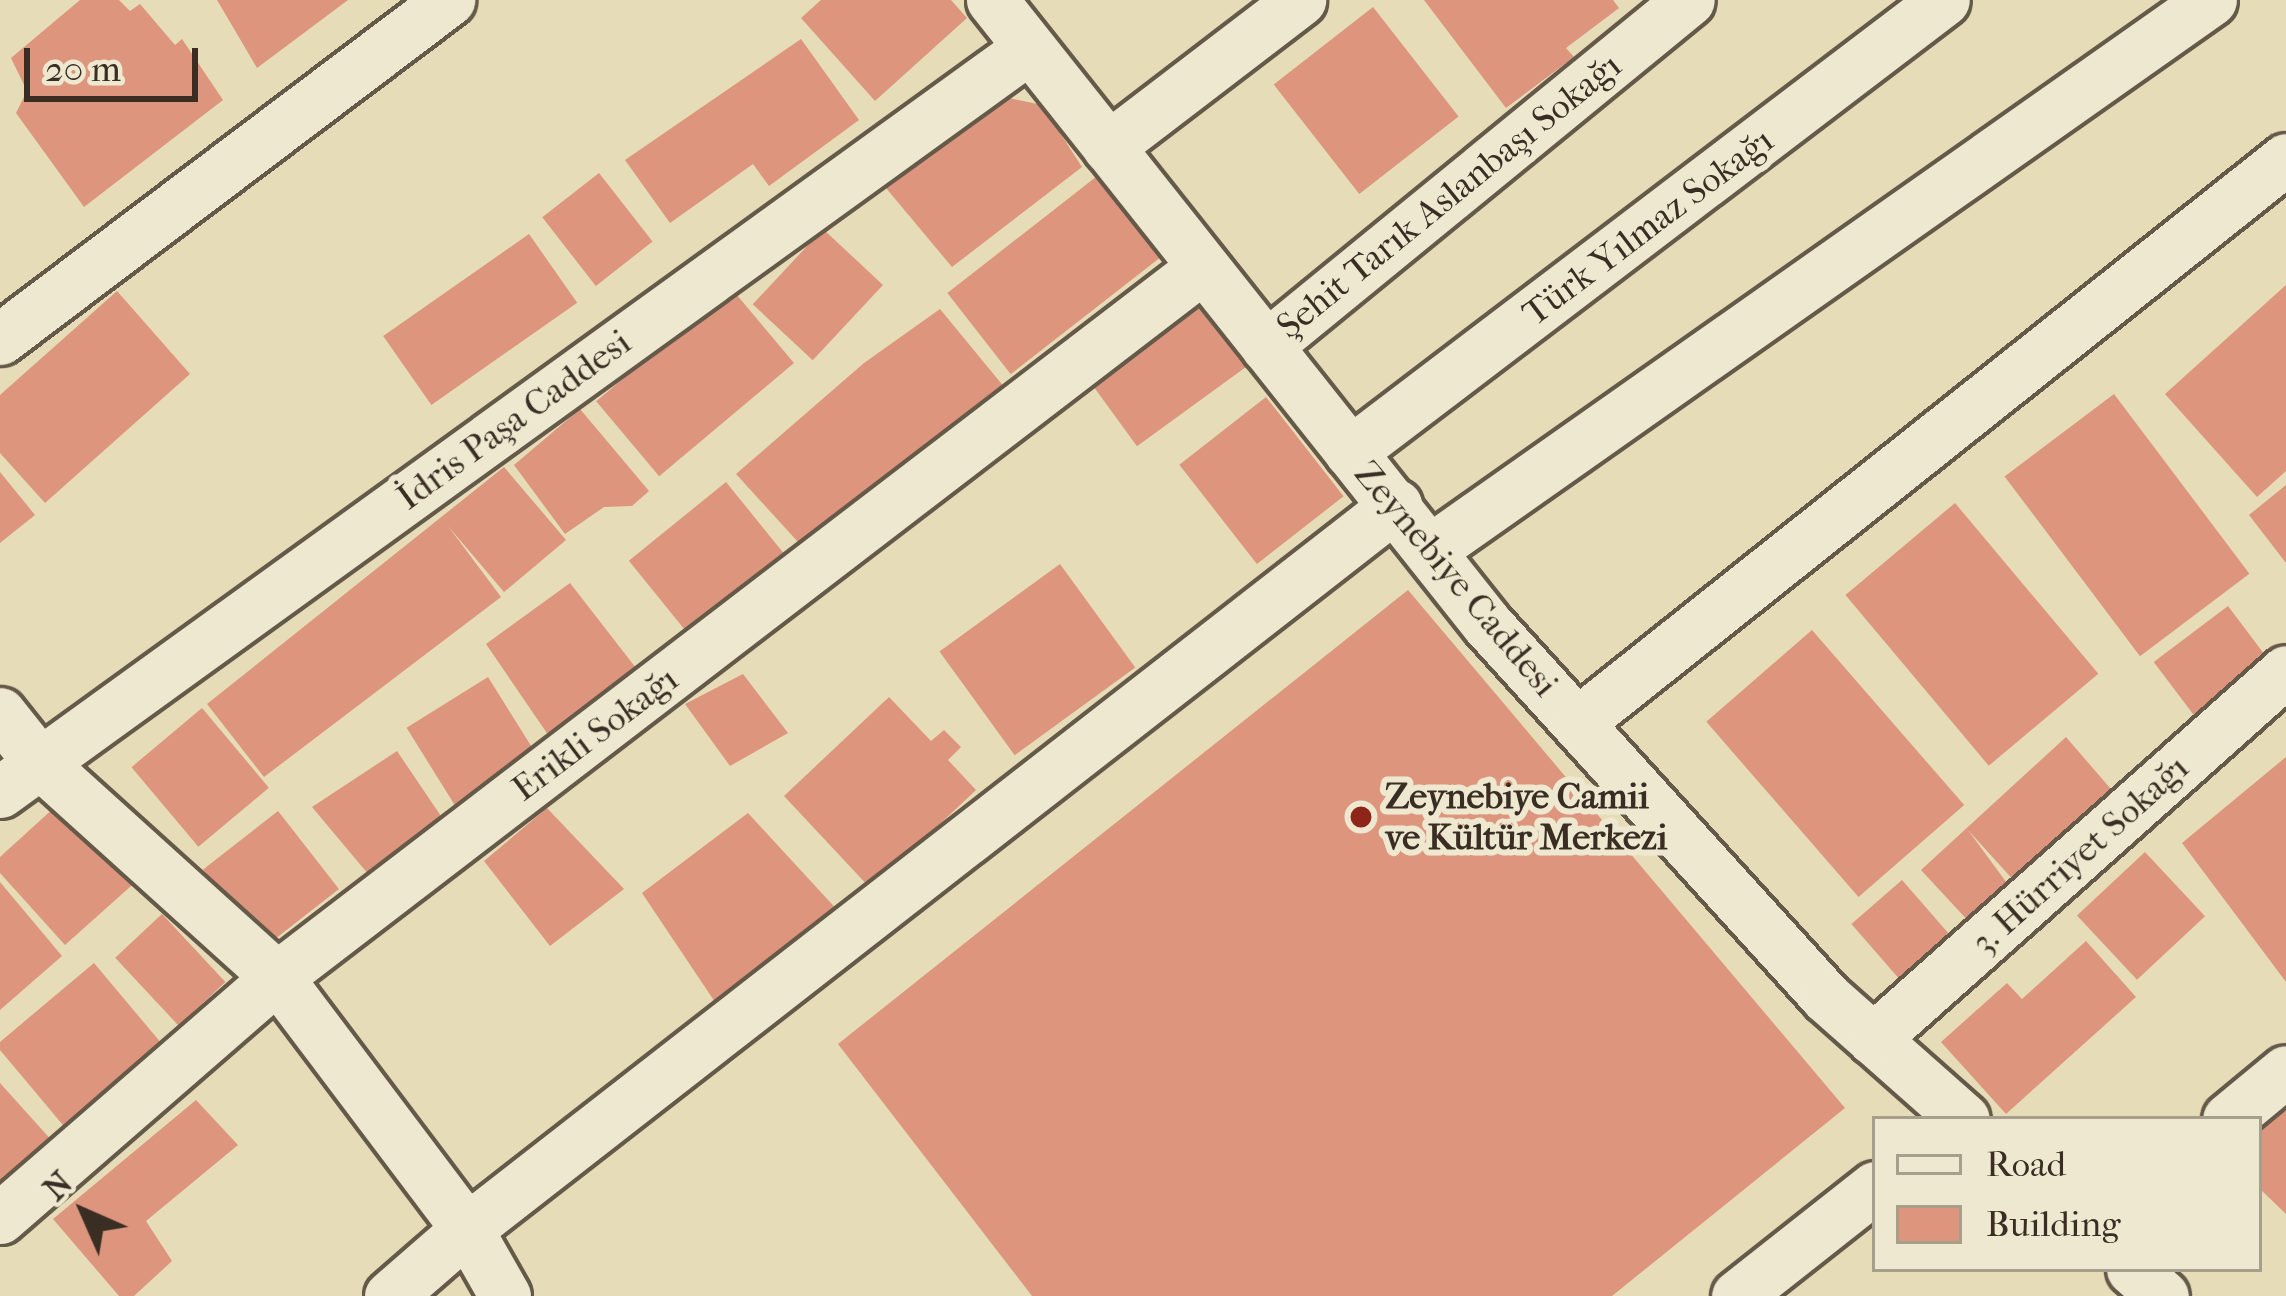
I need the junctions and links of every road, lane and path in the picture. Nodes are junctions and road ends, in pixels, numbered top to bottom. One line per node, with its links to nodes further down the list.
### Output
1 (448, 0): 11 (street)
2 (992, 0): 7 (street, Zeynebiye Caddesi)
3 (1300, 0): 8 (street)
4 (1689, 0): 12 (street, Şehit Tarık Aslanbaşı Sokağı)
5 (1944, 0): 13 (street, Türk Yılmaz Sokağı)
6 (2211, 0): 15 (street)
7 (1029, 48): 8 (street, Zeynebiye Caddesi); 19 (street, İdris Paşa Caddesi)
8 (1108, 147): 10 (street, Zeynebiye Caddesi)
9 (2286, 159): 18 (street)
10 (1203, 267): 12 (street, Zeynebiye Caddesi); 20 (street, Erikli Sokağı)
11 (0, 339)
12 (1266, 346): 13 (street, Zeynebiye Caddesi)
13 (1350, 452): 14 (street, Zeynebiye Caddesi)
14 (1396, 506): 15 (street, Zeynebiye Caddesi); 27 (street)
15 (1430, 550): 18 (street, Zeynebiye Caddesi)
16 (2283, 678): 21 (street, 3. Hürriyet Sokağı)
17 (0, 713): 19 (street)
18 (1577, 723): 21 (street, Zeynebiye Caddesi)
19 (20, 777): 20 (street)
20 (277, 977): 26 (street, Erikli Sokağı); 27 (street)
21 (1873, 1039): 23 (street, Zeynebiye Caddesi)
22 (2286, 1071): 24 (street)
23 (1960, 1116)
24 (2232, 1116)
25 (1872, 1188): 31 (street)
26 (0, 1218)
27 (467, 1228): 29 (street); 30 (street)
28 (2135, 1272): 32 (street)
29 (390, 1296)
30 (506, 1296)
31 (1737, 1296)
32 (2163, 1296)

